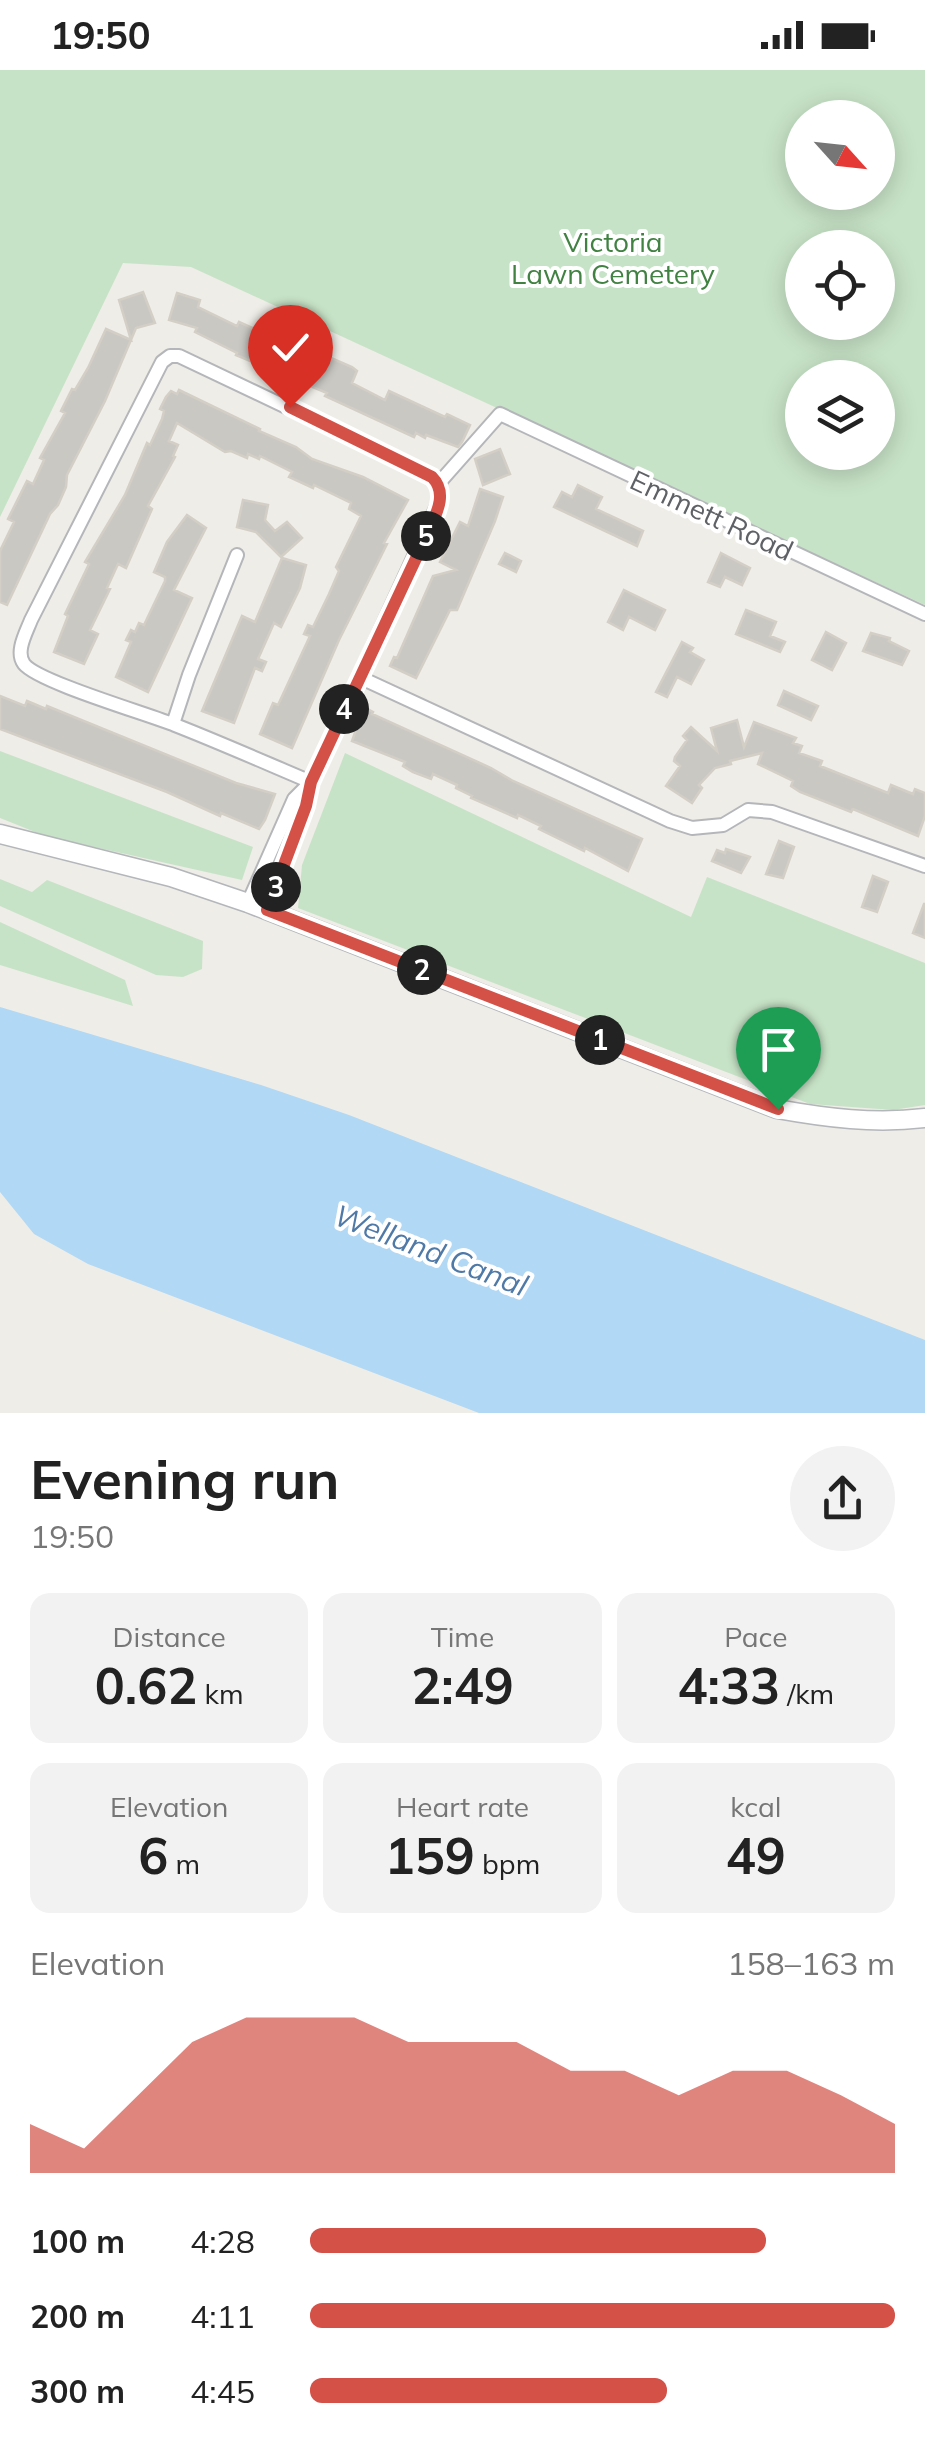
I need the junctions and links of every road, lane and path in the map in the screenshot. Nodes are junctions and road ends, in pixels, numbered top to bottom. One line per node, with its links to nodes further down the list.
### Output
1 (439, 483): 3 (street, Emmett Road); 4 (street); 5 (street)
2 (237, 555): 5 (street)
3 (925, 614)
4 (359, 677): 6 (street); 8 (street)
5 (173, 724): 6 (street)
6 (311, 782): 9 (street); 10 (street)
7 (0, 834): 9 (main road)
8 (925, 866)
9 (248, 903): 10 (main road)
10 (267, 910): 11 (main road)
11 (925, 1118)

